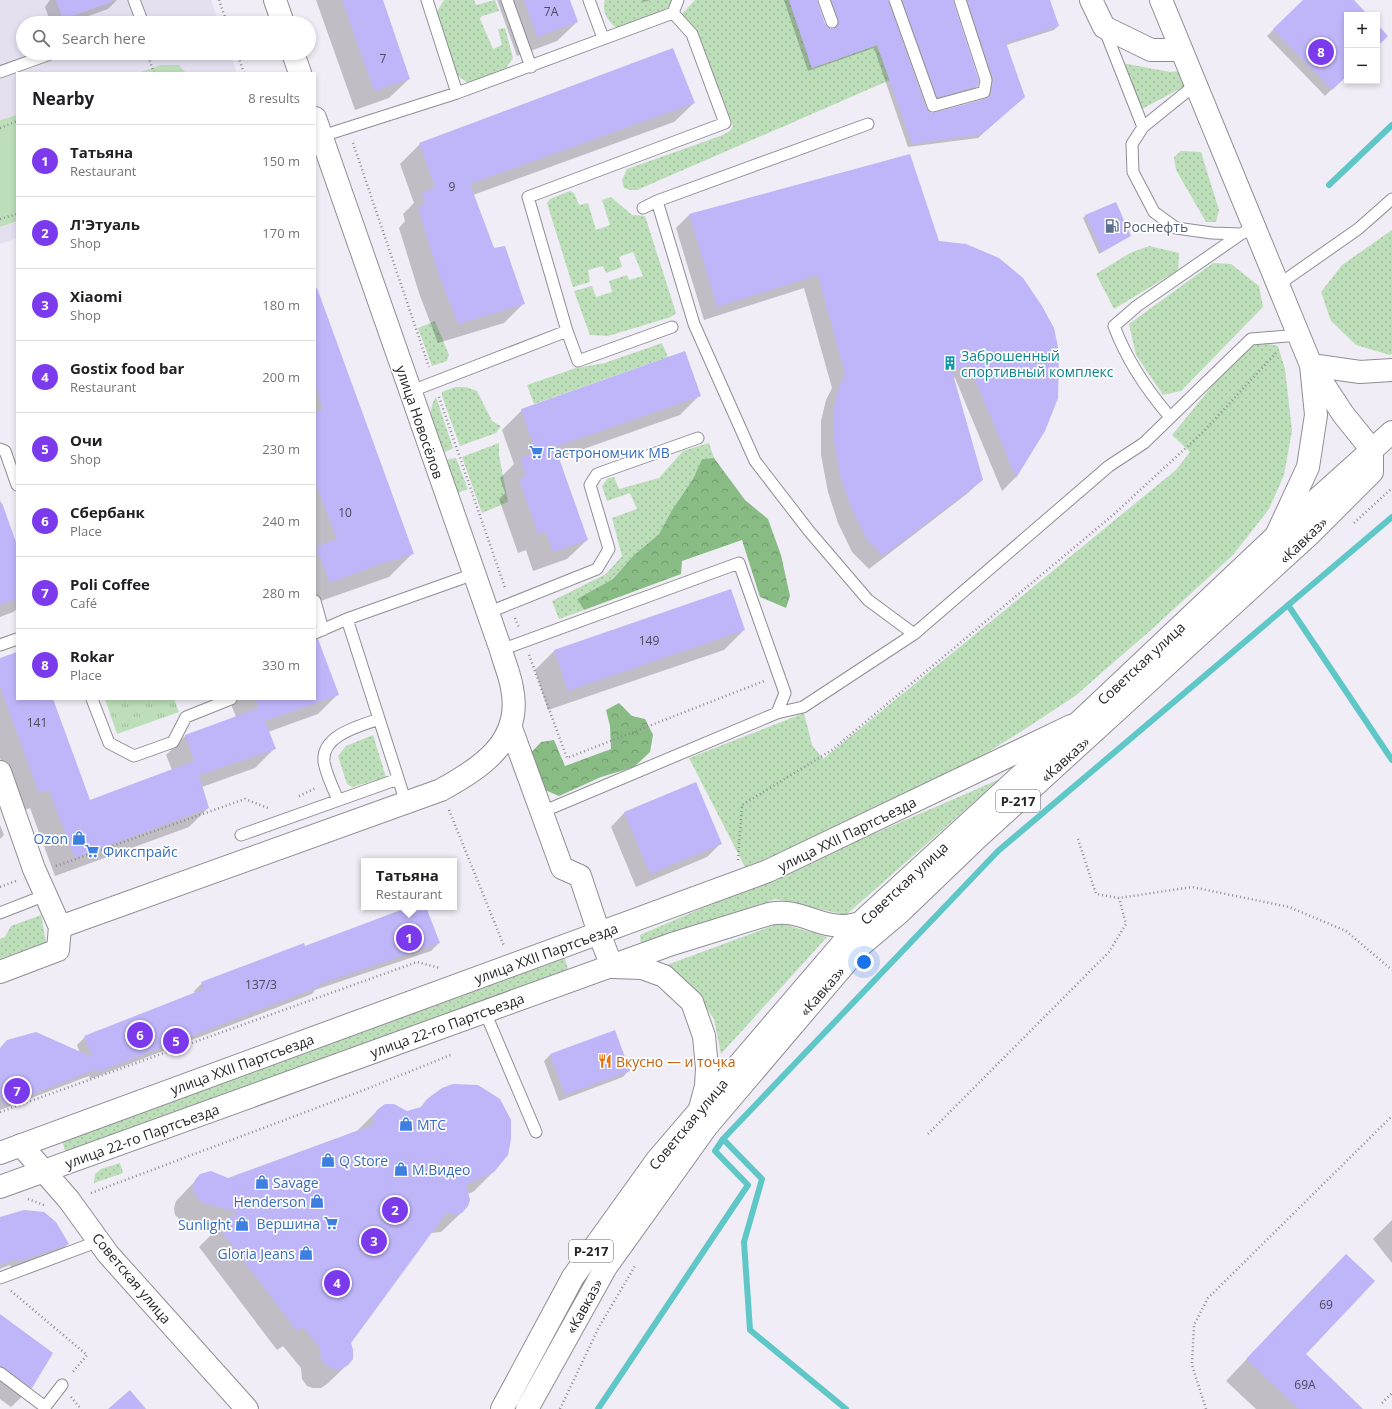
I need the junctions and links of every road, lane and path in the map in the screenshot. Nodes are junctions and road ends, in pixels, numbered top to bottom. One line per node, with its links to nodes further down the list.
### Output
1 (134, 0): 14 (lane)
2 (219, 0): 15 (path)
3 (275, 0): 16 (main road)
4 (427, 0): 31 (lane)
5 (507, 0): 25 (lane)
6 (589, 0): 19 (lane)
7 (678, 0): 13 (lane)
8 (824, 0): 17 (lane)
9 (896, 0): 10 (lane)
10 (960, 0)
11 (1092, 0): 18 (main road)
12 (1161, 0): 20 (main road)
13 (673, 13): 19 (lane); 46 (lane)
14 (140, 16)
15 (225, 16)
16 (281, 16)
17 (832, 22)
18 (1104, 27): 20 (main road); 34 (lane)
19 (603, 38): 25 (lane)
20 (1181, 50): 30 (main road)
21 (33, 60): 26 (lane)
22 (149, 60): 27 (path)
23 (239, 60): 28 (path)
24 (295, 60): 29 (main road)
25 (530, 67): 31 (lane)
26 (0, 72)
27 (154, 72)
28 (244, 72)
29 (300, 72)
30 (1195, 85): 34 (lane); 43 (main road)
31 (457, 93): 36 (lane)
32 (16, 121): 35 (path)
33 (868, 124): 39 (lane)
34 (1143, 127): 43 (lane)
35 (0, 128)
36 (317, 131): 52 (main road, улица Новосёлов)
37 (352, 140): 51 (path)
38 (1392, 199): 44 (lane)
39 (657, 201): 40 (lane); 68 (lane)
40 (643, 208)
41 (16, 214): 42 (path)
42 (0, 219)
43 (1248, 231): 44 (main road); 53 (lane)
44 (1278, 285): 47 (main road)
45 (672, 327): 46 (lane)
46 (567, 331): 51 (lane)
47 (1299, 335): 49 (main road); 53 (lane)
48 (1278, 352): 91 (path)
49 (1311, 365): 50 (main road); 57 (main road); 61 (main road)
50 (1392, 370)
51 (434, 383): 52 (lane); 63 (path)
52 (409, 392): 62 (main road, улица Новосёлов)
53 (1170, 417): 68 (lane)
54 (1392, 432): 57 (main road, Советская улица / Р-217)
55 (698, 438): 63 (lane)
56 (0, 449): 58 (lane)
57 (1372, 450): 61 (main road, Советская улица / Р-217); 97 (main road, «Кавказ» / Р-217)
58 (16, 481)
59 (1392, 488): 60 (path)
60 (1351, 526)
61 (1276, 536): 78 (main road, Советская улица / Р-217)
62 (474, 574): 65 (main road, улица Новосёлов); 66 (lane)
63 (510, 603): 65 (lane); 70 (path)
64 (316, 609): 67 (lane)
65 (487, 613): 72 (main road, улица Новосёлов)
66 (347, 619): 67 (lane); 77 (lane)
67 (319, 632)
68 (914, 634): 76 (lane)
69 (16, 639): 71 (lane)
70 (524, 641): 72 (lane); 73 (lane); 73 (path)
71 (0, 645)
72 (501, 650): 79 (main road, улица Новосёлов)
73 (779, 675): 76 (lane)
74 (92, 700): 75 (lane)
75 (228, 700)
76 (777, 713): 88 (lane)
77 (379, 719): 81 (lane); 82 (lane)
78 (1079, 722): 98 (main road, Советская улица / Р-217); 100 (main road, улица XXII Партсъезда)
79 (511, 728): 83 (main road); 88 (main road)
80 (0, 772): 92 (main road)
81 (398, 779): 85 (lane); 86 (lane)
82 (331, 782): 84 (path); 85 (lane)
83 (441, 790): 86 (main road); 101 (path)
84 (296, 797)
85 (338, 800): 89 (lane)
86 (406, 803): 99 (main road)
87 (274, 805): 92 (path)
88 (542, 812): 100 (main road)
89 (241, 835)
90 (1078, 839): 95 (path)
91 (731, 863)
92 (36, 874): 93 (path); 94 (main road)
93 (0, 887)
94 (46, 895): 96 (lane); 99 (main road)
95 (1119, 898): 104 (path); 112 (path)
96 (0, 913)
97 (899, 913): 98 (main road, улица 22-го Партсъезда); 115 (main road, «Кавказ» / Р-217)
98 (860, 923): 103 (main road, улица 22-го Партсъезда); 108 (main road, Советская улица / Р-217)
99 (60, 928): 105 (main road)
100 (599, 933): 103 (main road); 113 (main road, улица XXII Партсъезда)
101 (511, 944)
102 (417, 962): 109 (path)
103 (612, 967): 106 (main road, улица 22-го Партсъезда); 108 (main road)
104 (1392, 970)
105 (0, 972)
106 (484, 1012): 111 (lane); 116 (main road, улица 22-го Партсъезда)
107 (453, 1054): 118 (path)
108 (701, 1108): 115 (main road); 130 (main road, Советская улица / Р-217)
109 (0, 1112)
110 (1392, 1116): 133 (path)
111 (536, 1132)
112 (928, 1134)
113 (20, 1145): 114 (main road, улица XXII Партсъезда); 116 (main road, Советская улица)
114 (0, 1153)
115 (675, 1170): 131 (main road, «Кавказ» / Р-217)
116 (43, 1171): 117 (main road, улица 22-го Партсъезда); 118 (main road, Советская улица)
117 (0, 1187)
118 (69, 1200): 119 (path); 120 (main road, Советская улица)
119 (21, 1202)
120 (99, 1241): 122 (lane); 129 (main road, Советская улица)
121 (639, 1259): 132 (path)
122 (0, 1278)
123 (18, 1288): 125 (path)
124 (0, 1373): 125 (lane)
125 (62, 1385): 128 (path)
126 (1392, 1393): 127 (path)
127 (1382, 1403)
128 (81, 1409)
129 (247, 1409)
130 (502, 1409)
131 (526, 1409)
132 (560, 1409)
133 (1206, 1409)

